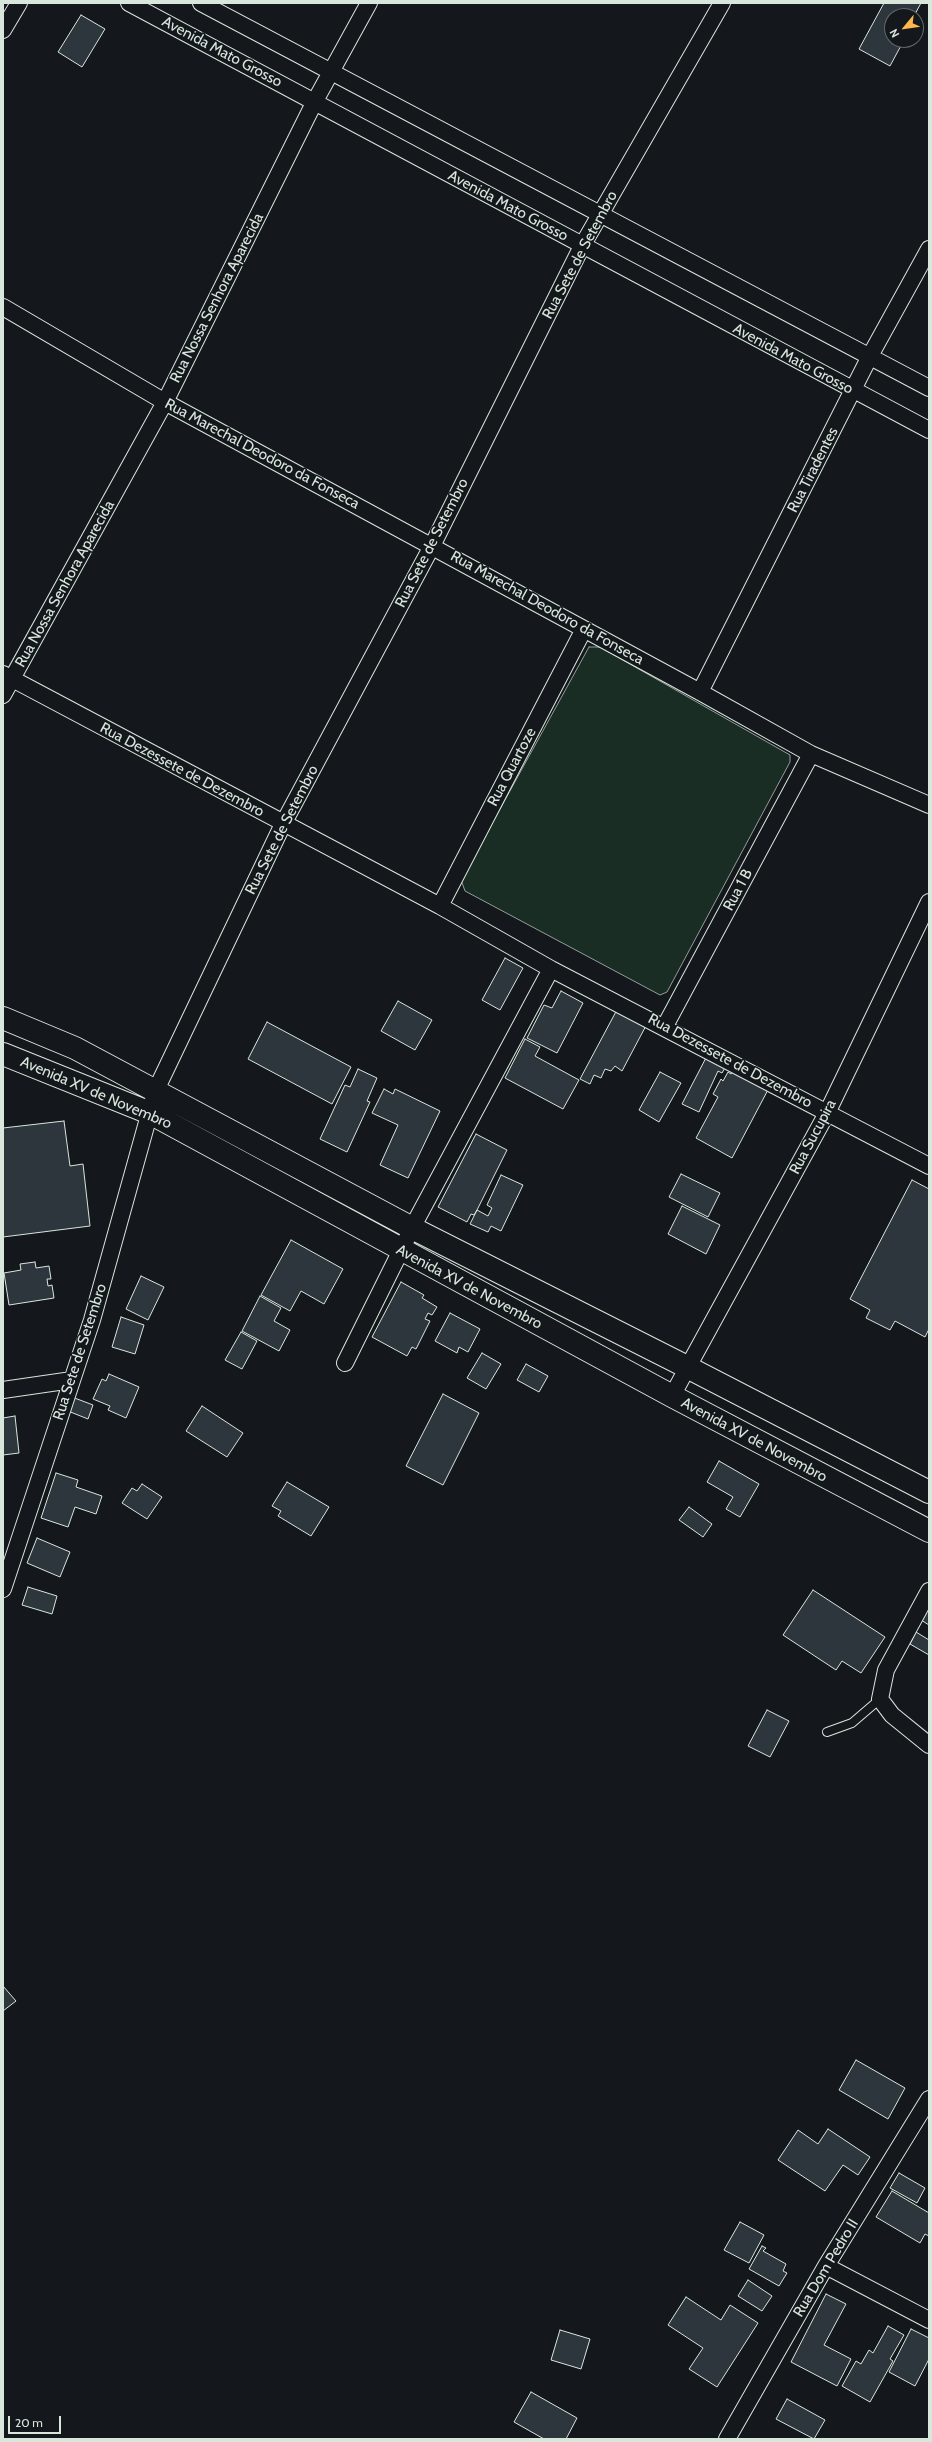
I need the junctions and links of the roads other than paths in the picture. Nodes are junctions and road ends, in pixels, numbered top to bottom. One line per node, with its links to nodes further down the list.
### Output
1 (19, 3): 6 (street)
2 (129, 3): 8 (street, Avenida Mato Grosso)
3 (201, 3): 7 (street)
4 (369, 3): 7 (street, Rua Nossa Senhora Aparecida)
5 (722, 3): 9 (street, Rua Sete de Setembro)
6 (3, 30)
7 (331, 72): 8 (street, Rua Nossa Senhora Aparecida); 9 (street)
8 (315, 101): 10 (street, Avenida Mato Grosso); 16 (street, Rua Nossa Senhora Aparecida)
9 (599, 215): 10 (street, Rua Sete de Setembro); 13 (street)
10 (582, 246): 15 (street, Avenida Mato Grosso); 18 (street, Rua Sete de Setembro)
11 (929, 249): 13 (street, Rua Tiradentes)
12 (3, 307): 16 (street, Rua Marechal Deodoro da Fonseca)
13 (870, 356): 14 (street); 15 (street, Rua Tiradentes)
14 (929, 388)
15 (853, 391): 17 (street, Avenida Mato Grosso); 21 (street, Rua Tiradentes)
16 (165, 402): 18 (street, Rua Marechal Deodoro da Fonseca); 20 (street, Rua Nossa Senhora Aparecida)
17 (929, 430)
18 (432, 546): 19 (street, Rua Marechal Deodoro da Fonseca); 25 (street, Rua Sete de Setembro)
19 (584, 629): 21 (street, Rua Marechal Deodoro da Fonseca); 27 (street, Rua Quartoze)
20 (8, 676): 22 (street, Rua Nossa Senhora Aparecida); 25 (street, Rua Dezessete de Dezembro)
21 (700, 692): 23 (street, Rua Marechal Deodoro da Fonseca)
22 (3, 695)
23 (811, 754): 24 (street, Rua Marechal Deodoro da Fonseca); 30 (street, Rua 1 B)
24 (929, 805)
25 (283, 824): 27 (street, Rua Dezessete de Dezembro); 32 (street, Rua Sete de Setembro)
26 (929, 902): 34 (street, Rua Sucupira)
27 (440, 906): 28 (street, Rua Dezessete de Dezembro)
28 (551, 969): 30 (street, Rua Dezessete de Dezembro); 36 (street)
29 (3, 1018): 32 (main road, Avenida XV de Novembro)
30 (665, 1026): 34 (street, Rua Dezessete de Dezembro)
31 (3, 1054): 33 (main road, Avenida XV de Novembro)
32 (156, 1090): 33 (street, Rua Sete de Setembro); 36 (main road, Avenida XV de Novembro)
33 (150, 1113): 37 (main road, Avenida XV de Novembro); 40 (street, Rua Sete de Setembro)
34 (827, 1113): 35 (street, Rua Dezessete de Dezembro); 39 (street, Rua Sucupira)
35 (929, 1166)
36 (412, 1228): 37 (street); 39 (main road, Avenida XV de Novembro)
37 (400, 1250): 38 (street); 42 (main road, Avenida XV de Novembro)
38 (344, 1363)
39 (689, 1368): 42 (street, Rua Sucupira); 43 (main road, Avenida XV de Novembro)
40 (72, 1380): 41 (street); 45 (street, Rua Sete de Setembro)
41 (3, 1390)
42 (672, 1396): 44 (main road, Avenida XV de Novembro)
43 (929, 1492)
44 (929, 1531)
45 (3, 1589)
46 (929, 1591): 47 (street)
47 (880, 1699): 48 (lane); 49 (street)
48 (827, 1732)
49 (929, 1745)
50 (929, 2099): 51 (street, Rua Dom Pedro II)
51 (921, 2125): 52 (street, Rua Dom Pedro II)
52 (826, 2266): 53 (street); 54 (street, Rua Dom Pedro II)
53 (929, 2320)
54 (727, 2439)

